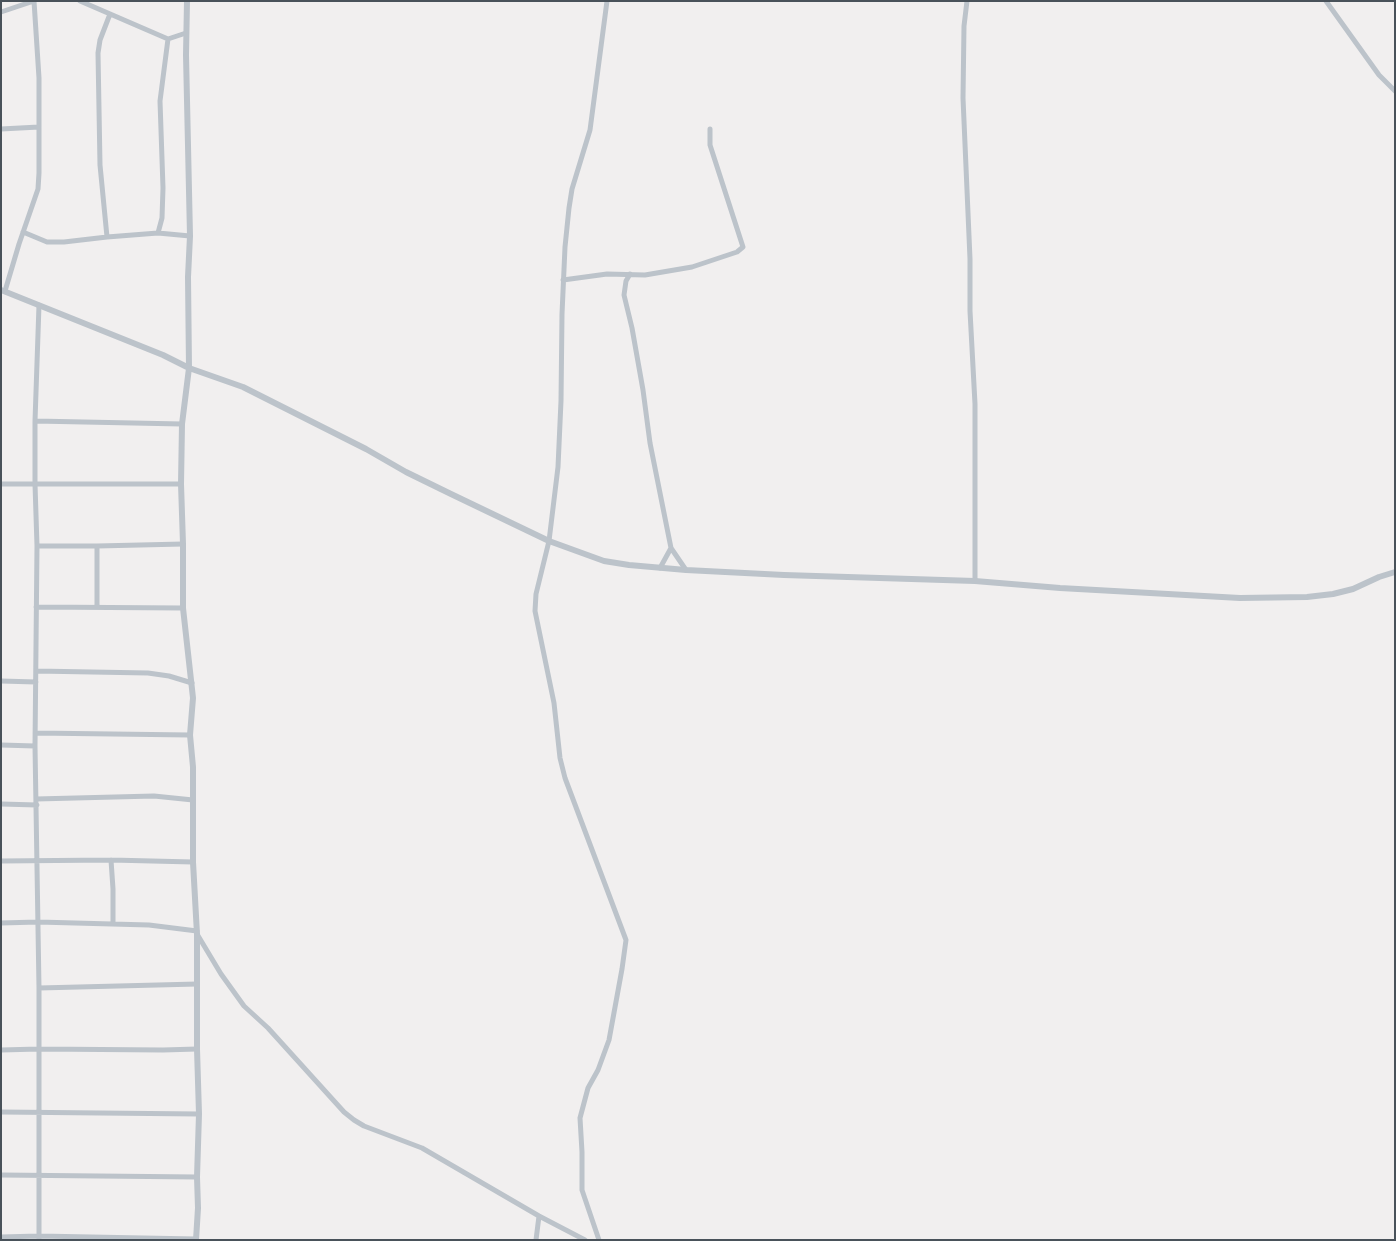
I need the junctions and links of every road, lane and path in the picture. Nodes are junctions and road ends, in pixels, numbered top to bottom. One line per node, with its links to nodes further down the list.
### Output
1 (34, 1): 7 (street); 12 (street)
2 (80, 1): 8 (street)
3 (187, 1): 9 (street)
4 (607, 1): 20 (street)
5 (967, 1): 37 (street)
6 (1326, 1): 11 (street)
7 (1, 12)
8 (110, 14): 10 (street); 17 (street)
9 (186, 33): 10 (street); 18 (street)
10 (168, 39): 16 (street)
11 (1395, 91)
12 (39, 127): 13 (street); 15 (street)
13 (1, 129)
14 (710, 129): 19 (street)
15 (23, 232): 17 (street); 21 (street)
16 (158, 233): 17 (street); 18 (street)
17 (107, 236)
18 (190, 236): 23 (street)
19 (630, 274): 20 (street); 33 (street)
20 (563, 280): 29 (street)
21 (3, 290): 22 (street)
22 (39, 305): 23 (street); 24 (street)
23 (189, 368): 25 (street); 29 (street)
24 (35, 421): 25 (street); 27 (street)
25 (182, 424): 28 (street)
26 (1, 484): 27 (street)
27 (35, 484): 28 (street); 31 (street)
28 (181, 484): 30 (street)
29 (549, 541): 34 (street); 77 (street)
30 (183, 544): 32 (street); 40 (street)
31 (37, 546): 32 (street); 38 (street)
32 (97, 546): 39 (street)
33 (671, 548): 34 (street); 35 (street)
34 (660, 568): 35 (street)
35 (686, 570): 37 (street)
36 (1395, 572): 37 (street)
37 (975, 580)
38 (36, 607): 39 (street); 41 (street)
39 (97, 607): 40 (street)
40 (183, 608): 44 (street)
41 (36, 671): 43 (street); 44 (street)
42 (1, 681): 43 (street)
43 (36, 682): 45 (street)
44 (192, 683): 46 (street)
45 (35, 733): 46 (street); 48 (street)
46 (190, 735): 49 (street)
47 (1, 745): 48 (street)
48 (35, 746): 50 (street)
49 (193, 800): 50 (street); 55 (street)
50 (36, 802): 51 (street); 54 (street)
51 (1, 804)
52 (111, 860): 54 (street); 55 (street); 58 (street)
53 (1, 861): 54 (street)
54 (38, 861): 57 (street)
55 (193, 862): 59 (street)
56 (1, 922): 57 (street)
57 (38, 922): 58 (street); 61 (street)
58 (113, 924): 59 (street)
59 (197, 932): 60 (street); 71 (street)
60 (197, 984): 61 (street); 63 (street)
61 (39, 988): 62 (street)
62 (39, 1049): 63 (street); 64 (street); 66 (street)
63 (197, 1049): 67 (street)
64 (1, 1050)
65 (1, 1112): 66 (street)
66 (39, 1113): 67 (street); 69 (street)
67 (199, 1114): 70 (street)
68 (1, 1175): 69 (street)
69 (39, 1176): 70 (street); 73 (street)
70 (197, 1177): 74 (street)
71 (539, 1216): 75 (street); 76 (street)
72 (1, 1237): 73 (street)
73 (39, 1238): 74 (street)
74 (196, 1240)
75 (536, 1240)
76 (585, 1240)
77 (599, 1240)

